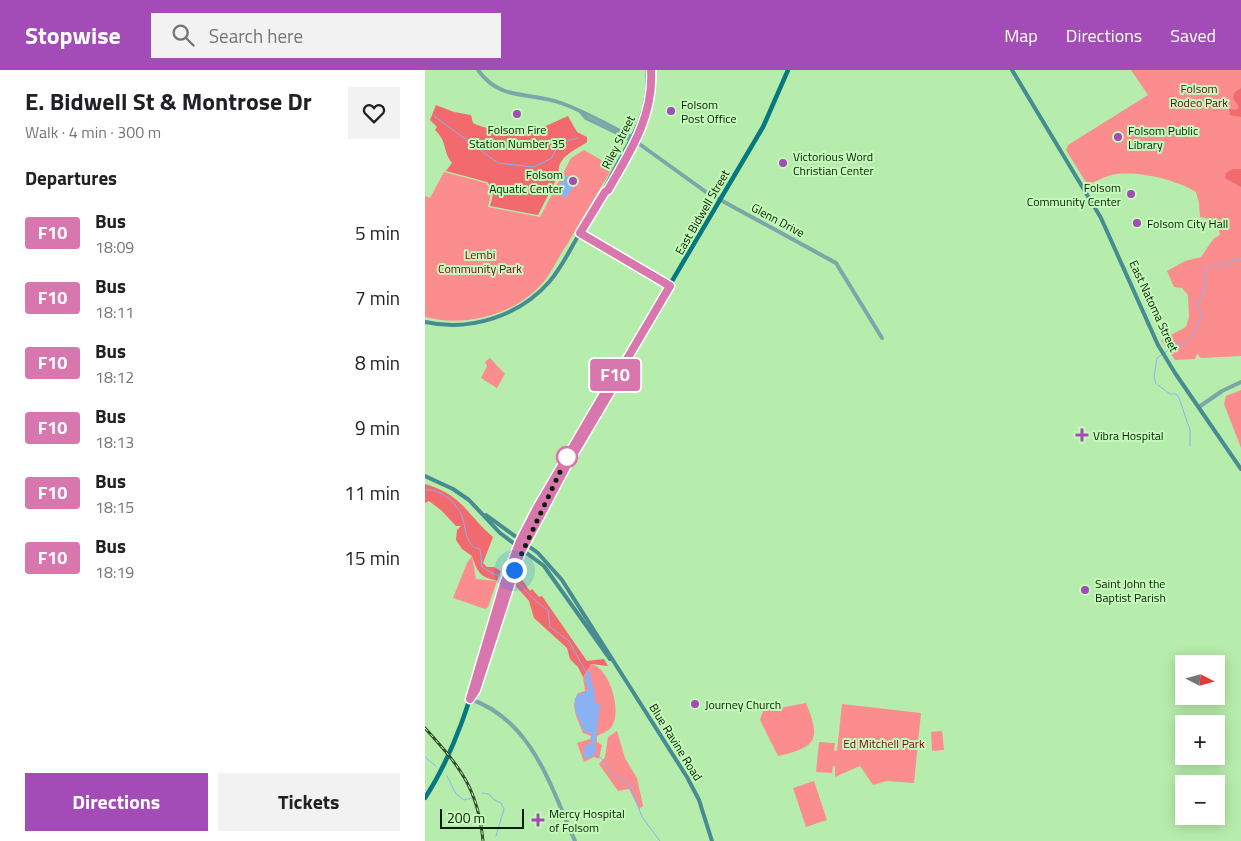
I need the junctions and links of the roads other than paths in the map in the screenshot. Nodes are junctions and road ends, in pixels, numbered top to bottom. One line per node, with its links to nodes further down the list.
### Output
1 (478, 70): 5 (street, Glenn Drive)
2 (649, 70): 8 (main road, Riley Street)
3 (788, 70): 9 (main road, East Bidwell Street)
4 (1013, 70): 15 (main road, East Natoma Street)
5 (581, 112): 6 (street, Glenn Drive); 7 (street, Glenn Drive)
6 (586, 118): 7 (street); 8 (street, Glenn Drive)
7 (601, 121): 8 (street, Glenn Drive)
8 (635, 141): 9 (street, Glenn Drive); 10 (main road, Riley Street)
9 (720, 200): 11 (street, Glenn Drive); 12 (main road, East Bidwell Street)
10 (425, 322)
11 (882, 338)
12 (626, 361): 14 (main road, East Bidwell Street); 16 (main road, East Bidwell Street)
13 (1241, 382): 15 (street)
14 (610, 384): 16 (main road); 17 (main road, East Bidwell Street)
15 (1199, 407): 18 (main road, East Natoma Street)
16 (598, 414): 21 (main road, East Bidwell Street)
17 (561, 467): 20 (main road, East Bidwell Street); 21 (main road)
18 (1241, 469)
19 (425, 476): 23 (main road, Blue Ravine Road)
20 (545, 494): 22 (main road); 23 (main road, East Bidwell Street)
21 (552, 494): 22 (main road, East Bidwell Street)
22 (539, 516): 23 (main road, East Bidwell Street)
23 (521, 545): 24 (main road, East Bidwell Street); 25 (main road, Blue Ravine Road); 26 (main road, Blue Ravine Road)
24 (511, 572): 27 (main road, East Bidwell Street); 27 (main road, East Bidwell Street)
25 (557, 581): 26 (main road); 28 (main road, Blue Ravine Road)
26 (569, 590): 29 (main road, Blue Ravine Road)
27 (497, 618): 31 (main road, East Bidwell Street); 31 (main road, East Bidwell Street)
28 (592, 634): 29 (main road); 30 (main road, Blue Ravine Road)
29 (605, 646): 30 (main road, Blue Ravine Road)
30 (611, 660): 34 (main road, Blue Ravine Road)
31 (470, 699): 32 (main road, East Bidwell Street); 33 (street)
32 (425, 798)
33 (575, 841)
34 (712, 841)

